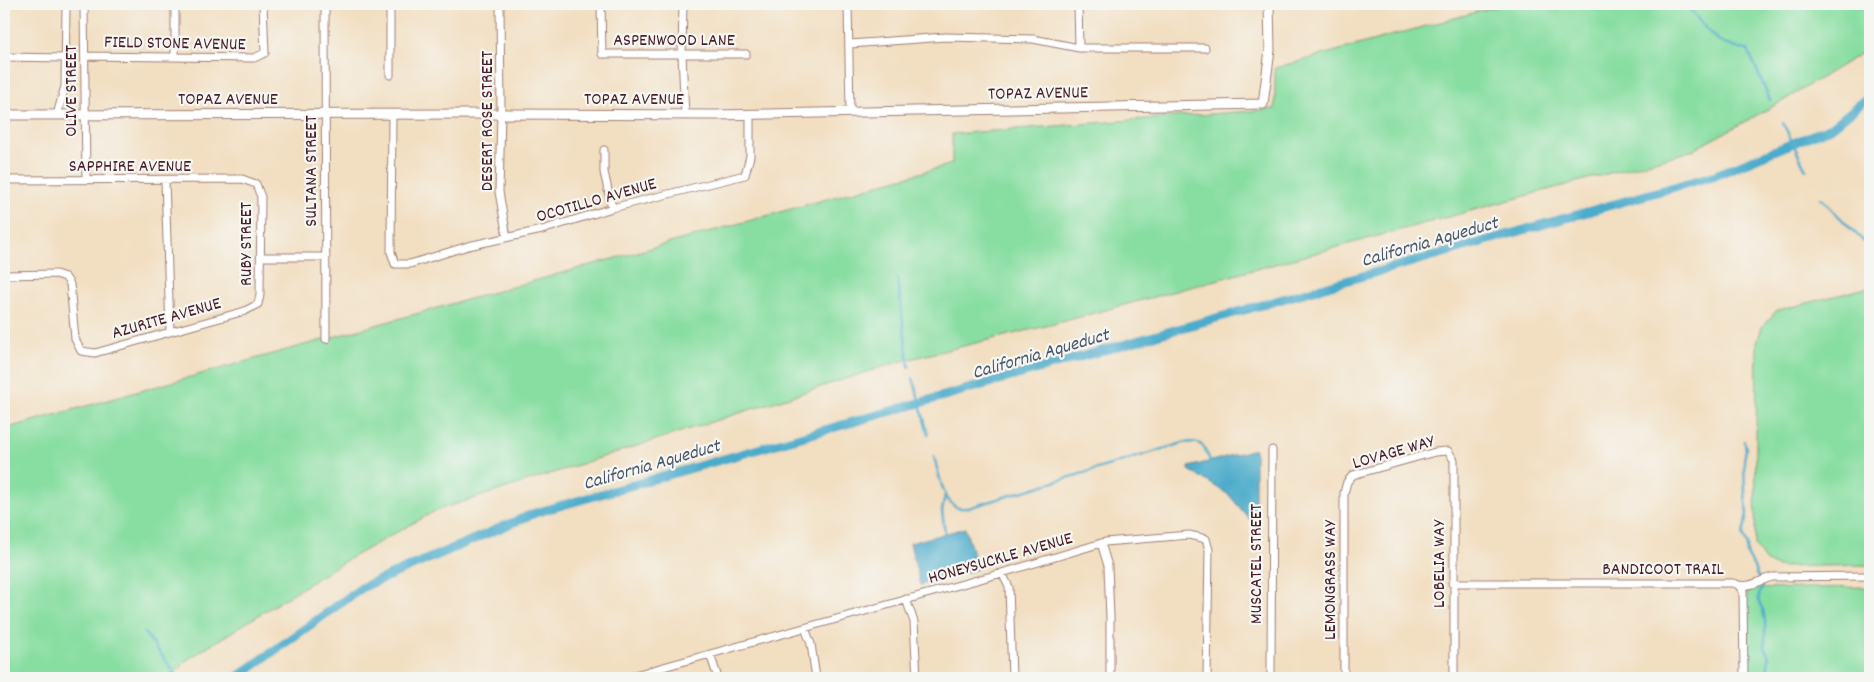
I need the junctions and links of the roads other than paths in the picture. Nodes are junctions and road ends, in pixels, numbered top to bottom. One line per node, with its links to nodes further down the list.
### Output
1 (66, 4): 21 (street, OLIVE STREET)
2 (84, 4): 18 (street, OLIVE STREET)
3 (175, 4): 20 (street)
4 (263, 4): 20 (street, FIELD STONE AVENUE)
5 (325, 4): 24 (street, SULTANA STREET)
6 (390, 4): 22 (street)
7 (500, 4): 26 (street, DESERT ROSE STREET)
8 (601, 4): 17 (street, ASPENWOOD LANE)
9 (683, 4): 17 (street)
10 (848, 4): 13 (street)
11 (1078, 4): 14 (street)
12 (1269, 4): 23 (street, TOPAZ AVENUE)
13 (850, 44): 14 (street); 23 (street)
14 (1079, 48): 15 (street)
15 (1205, 48)
16 (746, 54): 17 (street, ASPENWOOD LANE)
17 (682, 55): 31 (street)
18 (85, 56): 20 (street, FIELD STONE AVENUE); 30 (street, OLIVE STREET)
19 (4, 57): 21 (street)
20 (175, 57)
21 (66, 58): 29 (street, OLIVE STREET)
22 (390, 75)
23 (850, 112): 27 (street, TOPAZ AVENUE)
24 (325, 114): 25 (street, TOPAZ AVENUE); 30 (street, TOPAZ AVENUE); 40 (street, SULTANA STREET)
25 (392, 114): 26 (street, TOPAZ AVENUE); 38 (street, OCOTILLO AVENUE)
26 (501, 114): 31 (street, TOPAZ AVENUE); 38 (street, DESERT ROSE STREET)
27 (750, 114): 31 (street, TOPAZ AVENUE); 37 (street, OCOTILLO AVENUE)
28 (4, 115): 29 (street, TOPAZ AVENUE)
29 (56, 115): 30 (street, TOPAZ AVENUE)
30 (85, 115): 33 (street, OLIVE STREET)
31 (685, 115)
32 (604, 150): 37 (street)
33 (86, 179): 34 (street, SAPPHIRE AVENUE); 35 (street, SAPPHIRE AVENUE)
34 (4, 180)
35 (165, 180): 36 (street, SAPPHIRE AVENUE); 43 (street)
36 (256, 184): 39 (street, RUBY STREET)
37 (612, 208): 38 (street, OCOTILLO AVENUE)
38 (507, 237)
39 (261, 257): 40 (street); 42 (street, RUBY STREET)
40 (326, 257): 44 (street, SULTANA STREET)
41 (4, 275): 43 (street, AZURITE AVENUE)
42 (258, 304): 43 (street, AZURITE AVENUE)
43 (170, 331)
44 (326, 339)
45 (1272, 450): 63 (street, MUSCATEL STREET)
46 (1448, 451): 47 (street, LOVAGE WAY); 51 (street, LOBELIA WAY)
47 (1347, 482): 64 (street, LEMONGRASS WAY)
48 (1101, 543): 49 (street, HONEYSUCKLE AVENUE); 61 (street); 62 (street, HONEYSUCKLE AVENUE)
49 (1002, 574): 53 (street, HONEYSUCKLE AVENUE); 60 (street)
50 (1870, 576): 52 (street, BANDICOOT TRAIL)
51 (1452, 583): 52 (street, BANDICOOT TRAIL); 65 (street, LOBELIA WAY)
52 (1738, 585): 66 (street)
53 (906, 599): 54 (street, HONEYSUCKLE AVENUE); 59 (street)
54 (805, 628): 55 (street, HONEYSUCKLE AVENUE); 58 (street)
55 (710, 654): 56 (street, HONEYSUCKLE AVENUE); 57 (street)
56 (624, 678)
57 (718, 678)
58 (816, 678)
59 (917, 678)
60 (1012, 678)
61 (1110, 678)
62 (1207, 678)
63 (1271, 678)
64 (1344, 678)
65 (1454, 678)
66 (1744, 678)

